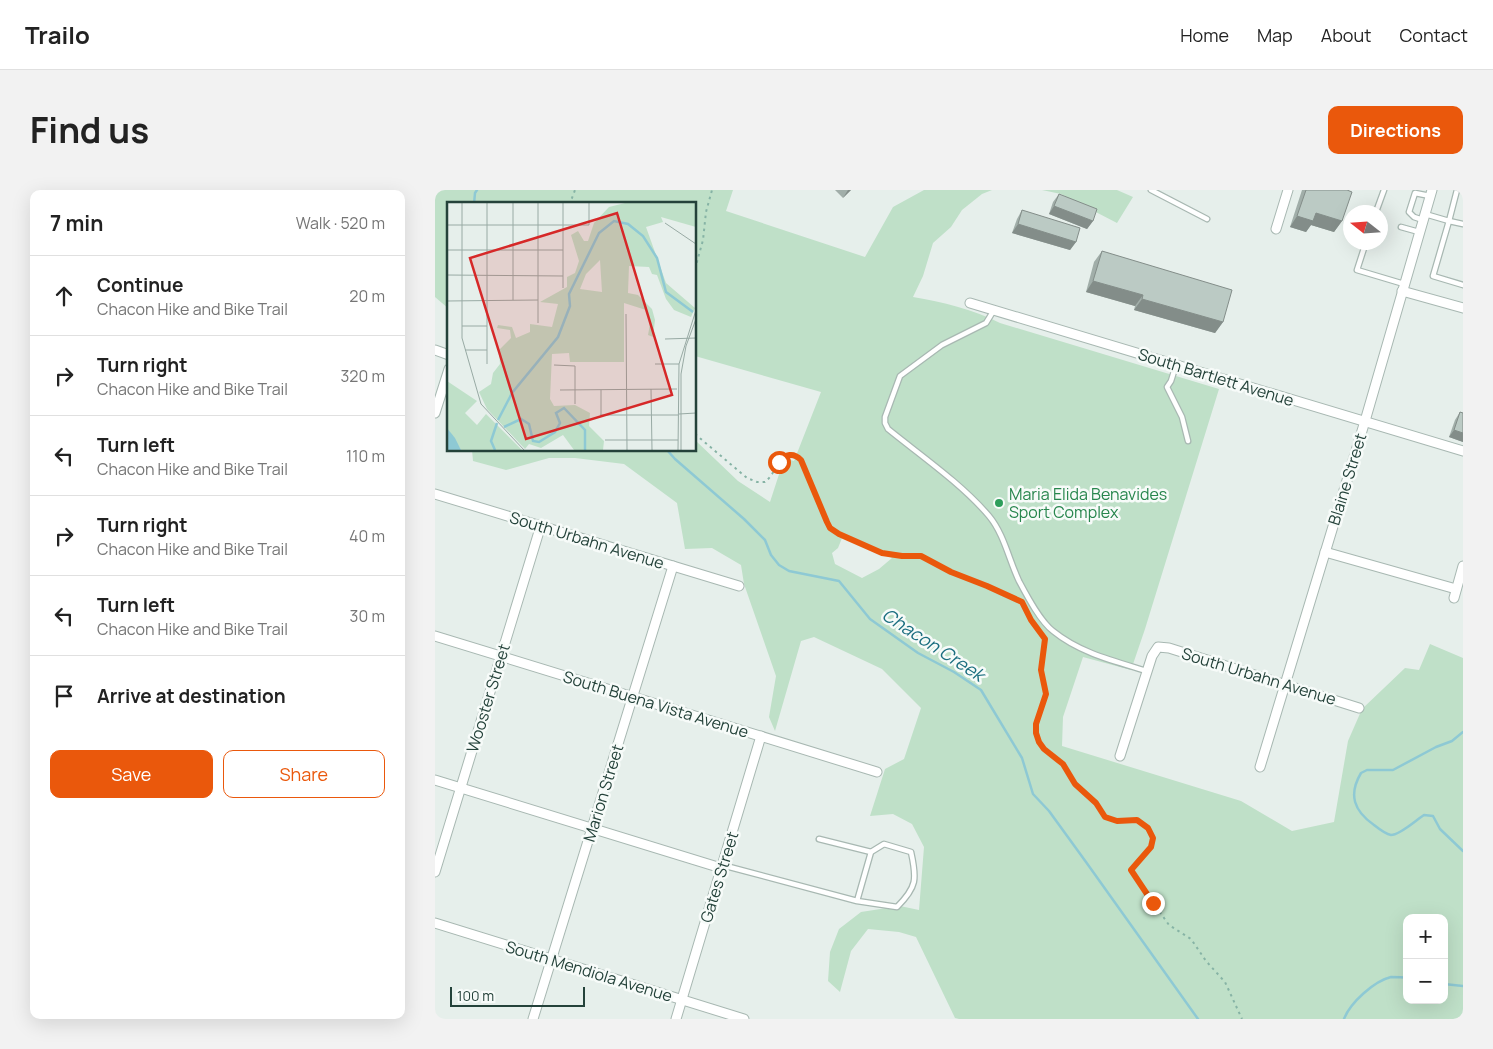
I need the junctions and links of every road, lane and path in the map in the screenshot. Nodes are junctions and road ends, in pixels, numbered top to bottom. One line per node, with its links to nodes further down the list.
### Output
1 (575, 190): 10 (path)
2 (712, 190): 20 (path)
3 (1151, 190): 13 (lane)
4 (1289, 190): 17 (street)
5 (1384, 190): 11 (lane)
6 (1458, 190): 7 (lane); 14 (lane)
7 (1463, 191)
8 (1415, 192): 9 (lane); 12 (lane)
9 (1431, 193): 12 (street, Blaine Street)
10 (569, 202)
11 (1379, 205)
12 (1424, 217): 14 (lane); 18 (street, Blaine Street)
13 (1207, 218)
14 (1449, 221): 15 (lane); 21 (lane)
15 (1463, 224)
16 (1401, 227): 18 (lane)
17 (1276, 229)
18 (1419, 232): 22 (street, Blaine Street)
19 (1363, 250): 22 (lane)
20 (696, 266)
21 (1463, 285)
22 (1403, 287): 24 (street); 29 (street, Blaine Street)
23 (970, 303): 25 (street, South Bartlett Avenue)
24 (1463, 308)
25 (994, 310): 26 (street, South Bartlett Avenue); 41 (lane)
26 (1176, 365): 29 (street, South Bartlett Avenue); 31 (lane)
27 (447, 375): 28 (street)
28 (435, 413)
29 (1365, 421): 32 (street, South Bartlett Avenue); 35 (street, Blaine Street)
30 (696, 435): 63 (path)
31 (1188, 441)
32 (1463, 451)
33 (435, 494): 34 (street, South Urbahn Avenue)
34 (541, 525): 36 (street, South Urbahn Avenue); 40 (street, Wooster Street)
35 (1325, 552): 37 (street); 42 (street, Blaine Street)
36 (673, 566): 38 (street, South Urbahn Avenue); 43 (street, Marion Street)
37 (1463, 566)
38 (739, 586)
39 (435, 636): 40 (street, South Buena Vista Avenue)
40 (501, 656): 43 (street, South Buena Vista Avenue); 50 (street, Wooster Street)
41 (1147, 671): 42 (street, South Urbahn Avenue); 46 (street)
42 (1285, 684): 44 (street, South Urbahn Avenue); 47 (street, Blaine Street)
43 (632, 697): 45 (street, South Buena Vista Avenue); 51 (street, Marion Street)
44 (1359, 708)
45 (761, 736): 48 (street, South Buena Vista Avenue); 54 (street, Gates Street)
46 (1120, 756)
47 (1261, 767)
48 (877, 772)
49 (435, 780): 50 (street)
50 (461, 787): 51 (street); 55 (street, Wooster Street)
51 (592, 828): 54 (street); 58 (street, Marion Street)
52 (819, 839): 53 (lane)
53 (871, 852): 56 (lane); 56 (lane)
54 (722, 866): 56 (lane); 59 (street, Gates Street)
55 (435, 872)
56 (857, 901)
57 (435, 923): 58 (street, South Mendiola Avenue)
58 (551, 959): 59 (street, South Mendiola Avenue); 60 (street, Marion Street)
59 (682, 1000): 61 (street, Gates Street); 62 (street, South Mendiola Avenue)
60 (533, 1019)
61 (676, 1019)
62 (744, 1019)
63 (1242, 1019)

